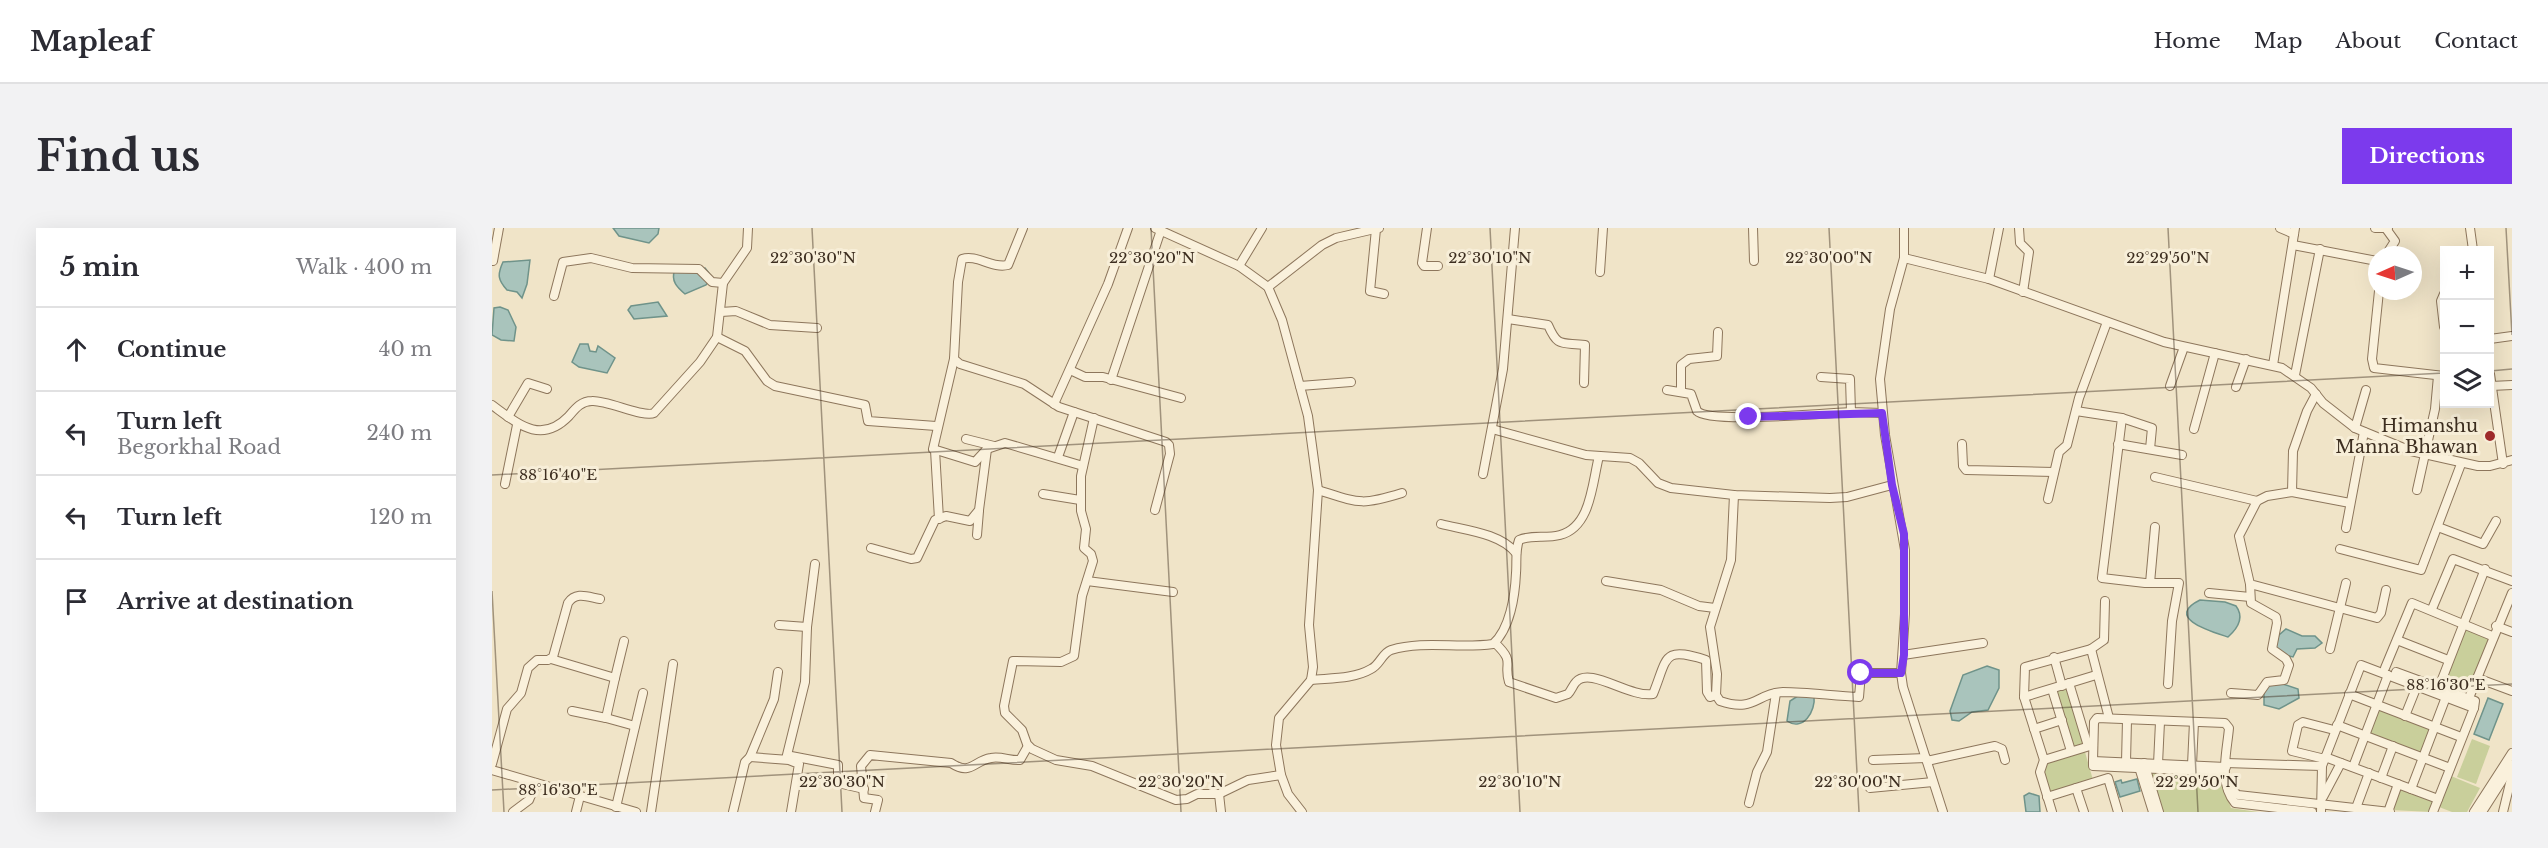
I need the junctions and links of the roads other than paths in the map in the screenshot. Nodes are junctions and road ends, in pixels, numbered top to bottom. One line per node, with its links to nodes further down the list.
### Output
1 (499, 228): 27 (street)
2 (748, 228): 33 (street)
3 (1023, 228): 49 (street)
4 (1128, 228): 52 (street)
5 (1262, 228): 29 (street)
6 (1378, 228): 20 (street); 36 (street)
7 (1427, 228): 30 (street)
8 (1515, 228): 40 (street)
9 (1603, 228): 31 (street)
10 (1754, 228): 28 (street)
11 (1904, 228): 25 (street)
12 (1999, 228): 32 (street)
13 (2019, 228): 35 (street)
14 (2280, 228): 19 (street)
15 (2375, 228): 18 (street)
16 (2470, 228): 23 (street)
17 (1158, 229): 29 (street); 56 (street)
18 (2388, 229): 22 (street)
19 (2295, 231): 21 (street)
20 (1348, 232): 34 (street)
21 (2293, 245): 24 (street); 51 (street)
22 (2392, 246)
23 (2472, 246)
24 (2320, 249): 26 (street); 53 (street)
25 (1904, 258): 32 (street); 77 (street)
26 (2368, 259)
27 (493, 261)
28 (1754, 261)
29 (1239, 266): 34 (street)
30 (1438, 266)
31 (1600, 272)
32 (1989, 279): 35 (street)
33 (723, 283): 37 (street); 39 (street)
34 (1268, 287): 61 (street)
35 (2023, 292): 41 (street)
36 (1384, 294)
37 (554, 296)
38 (2378, 300): 54 (street)
39 (721, 312): 42 (street); 45 (street)
40 (1508, 319): 59 (street); 83 (street)
41 (2107, 322): 47 (street); 74 (street)
42 (817, 328)
43 (1718, 332): 68 (street)
44 (2512, 336): 46 (street)
45 (717, 338): 81 (street); 82 (street)
46 (2494, 338)
47 (2184, 347): 48 (street); 62 (street)
48 (2215, 353): 50 (street); 84 (street)
49 (954, 359): 72 (street); 82 (street)
50 (2246, 359): 51 (street); 64 (street)
51 (2273, 365): 53 (street)
52 (1070, 370): 56 (street); 72 (street)
53 (2295, 375): 69 (street)
54 (2440, 376)
55 (1821, 377): 76 (street)
56 (1111, 380): 71 (street)
57 (1352, 382): 61 (street)
58 (2440, 382): 93 (street)
59 (1584, 383)
60 (2512, 385): 63 (street)
61 (1300, 386): 104 (street)
62 (2170, 386)
63 (2494, 386)
64 (2236, 387)
65 (547, 389): 78 (street)
66 (1667, 390): 68 (street)
67 (2366, 390): 85 (street)
68 (1681, 392): 76 (street)
69 (2316, 394): 85 (street); 106 (street)
70 (2494, 396): 96 (street)
71 (1181, 398)
72 (1054, 404): 75 (street)
73 (492, 405): 78 (street)
74 (2076, 411): 80 (street); 99 (street)
75 (1074, 412): 79 (street); 95 (street)
76 (1851, 412): 77 (street)
77 (1882, 413): 103 (street)
78 (508, 417): 81 (street)
79 (1094, 418): 98 (street); 115 (street)
80 (2122, 418): 88 (street); 90 (street)
81 (517, 425): 102 (street)
82 (936, 426): 91 (street)
83 (1492, 429): 94 (street); 100 (street)
84 (2194, 429)
85 (2360, 430): 93 (street); 113 (street)
86 (966, 439): 89 (street)
87 (1962, 444): 99 (street)
88 (2118, 444): 90 (street); 131 (street)
89 (990, 448): 91 (street); 95 (street); 114 (street)
90 (2150, 449): 92 (street)
91 (935, 450): 116 (street)
92 (2182, 455)
93 (2425, 455): 97 (street); 105 (street)
94 (1599, 456): 109 (street); 125 (street)
95 (1058, 457): 98 (street)
96 (2508, 462): 97 (street)
97 (2461, 464): 120 (street)
98 (1083, 466): 111 (street)
99 (2054, 472): 110 (street)
100 (1483, 474)
101 (2155, 477): 112 (street)
102 (505, 484)
103 (1892, 485): 109 (street); 156 (street)
104 (1318, 490): 107 (street); 167 (street)
105 (2416, 490)
106 (2292, 492): 112 (street); 113 (street)
107 (1402, 493)
108 (1043, 494): 111 (street)
109 (1734, 495): 141 (street)
110 (2048, 499)
111 (1080, 500): 129 (street)
112 (2257, 501): 133 (street)
113 (2350, 503): 121 (street)
114 (979, 510): 116 (street); 122 (street)
115 (1155, 510)
116 (939, 519): 123 (street)
117 (2496, 522): 120 (street)
118 (1440, 524): 125 (street)
119 (2155, 526): 131 (street)
120 (2438, 527): 124 (street)
121 (2346, 528)
122 (977, 535)
123 (871, 548)
124 (2340, 549)
125 (1516, 553): 152 (street)
126 (815, 564): 147 (street)
127 (2485, 569): 128 (street); 143 (street); 144 (street)
128 (2512, 580)
129 (1087, 581): 135 (street); 199 (street)
130 (1606, 581): 141 (street)
131 (2150, 583): 168 (street)
132 (2346, 583): 142 (street)
133 (2250, 584): 138 (street); 142 (street)
134 (2386, 590): 142 (street)
135 (1173, 592)
136 (2209, 593): 138 (street)
137 (2512, 593): 146 (street)
138 (2250, 597): 176 (street)
139 (600, 599): 158 (street)
140 (2105, 601): 154 (street)
141 (1715, 608): 178 (street)
142 (2340, 609): 155 (street)
143 (2432, 609): 144 (street); 150 (street)
144 (2462, 622): 149 (street); 159 (street)
145 (779, 625): 147 (street)
146 (2496, 626): 148 (street); 149 (street)
147 (807, 627): 205 (street)
148 (2512, 632)
149 (2492, 636): 166 (street)
150 (2397, 640): 159 (street); 162 (street)
151 (624, 641): 165 (street)
152 (1495, 643): 167 (street); 178 (street)
153 (1983, 643): 156 (street)
154 (2091, 649): 157 (street); 164 (street)
155 (2330, 649)
156 (1904, 655): 163 (street)
157 (2054, 657): 169 (street); 179 (street)
158 (551, 659): 165 (street); 214 (street)
159 (2448, 660): 171 (street)
160 (673, 664): 248 (street)
161 (778, 672): 203 (street)
162 (2386, 672): 170 (street); 171 (street); 177 (street); 182 (street)
163 (1901, 673): 175 (street); 207 (street)
164 (2096, 675): 169 (street); 187 (street)
165 (615, 678): 186 (street)
166 (2477, 678): 172 (street); 181 (street)
167 (1311, 680): 224 (street)
168 (2168, 684)
169 (2066, 685): 173 (street); 198 (street)
170 (2417, 686): 180 (street); 185 (street)
171 (2439, 687): 181 (street)
172 (2511, 688)
173 (2052, 689): 179 (street); 188 (street)
174 (643, 693): 192 (street)
175 (1776, 693): 178 (street); 239 (street)
176 (2231, 693)
177 (2349, 694): 182 (street); 193 (street)
178 (1716, 695)
179 (2024, 697): 195 (street)
180 (2446, 697): 183 (street); 194 (street)
181 (2469, 698): 183 (street)
182 (2376, 705): 185 (street); 196 (street)
183 (2474, 708): 197 (street)
184 (572, 711): 186 (street)
185 (2405, 716): 194 (street)
186 (606, 718): 192 (street)
187 (2109, 718): 189 (street); 198 (street)
188 (2062, 720): 195 (street); 201 (street)
189 (2127, 720): 190 (street); 211 (street)
190 (2160, 722): 191 (street); 215 (street)
191 (2194, 722): 216 (street); 219 (street)
192 (635, 726): 241 (street)
193 (2336, 727): 196 (street); 210 (street); 210 (street)
194 (2434, 727): 197 (street); 204 (street)
195 (2034, 729): 209 (street)
196 (2365, 735): 200 (street); 220 (street)
197 (2461, 737): 221 (street)
198 (2091, 745): 201 (street); 212 (street)
199 (1028, 746): 233 (street); 235 (street)
200 (2393, 746): 204 (street); 226 (street)
201 (2071, 751): 209 (street)
202 (2512, 753): 263 (street)
203 (750, 757): 205 (street); 249 (street)
204 (2423, 757): 221 (street); 234 (street)
205 (787, 758): 233 (street); 250 (street)
206 (1873, 760): 207 (street)
207 (1926, 760): 208 (street); 228 (street)
208 (2006, 760)
209 (2044, 760): 237 (street)
210 (2324, 761): 213 (street); 219 (street); 240 (street)
211 (2126, 762): 212 (street); 218 (street)
212 (2093, 763): 218 (street); 227 (street)
213 (2342, 763): 220 (street); 240 (street)
214 (492, 764)
215 (2158, 764): 216 (street); 218 (street)
216 (2192, 765): 219 (street)
217 (2512, 765): 264 (street)
218 (2142, 766): 219 (street); 258 (street); 259 (street)
219 (2226, 767): 240 (street); 243 (street)
220 (2353, 767): 223 (street)
221 (2450, 768): 238 (street)
222 (492, 770): 229 (street)
223 (2369, 773): 226 (street); 242 (street)
224 (1281, 775): 235 (street); 253 (street)
225 (2512, 775): 265 (street)
226 (2381, 778): 230 (street)
227 (2097, 781): 232 (street); 257 (street)
228 (1933, 782): 231 (street); 254 (street)
229 (536, 783): 236 (street); 245 (street)
230 (2398, 784): 234 (street); 261 (street)
231 (1870, 788)
232 (2076, 788): 237 (street); 256 (street)
233 (864, 789): 251 (street)
234 (2411, 789): 238 (street)
235 (1220, 794): 252 (street)
236 (580, 796): 241 (street); 246 (street)
237 (2047, 797): 255 (street)
238 (2438, 800): 262 (street)
239 (1749, 803)
240 (2321, 805): 242 (street)
241 (616, 807): 247 (street)
242 (2356, 808): 261 (street)
243 (2262, 809): 244 (street)
244 (2279, 810): 260 (street)
245 (513, 812)
246 (576, 812)
247 (636, 812)
248 (651, 812)
249 (734, 812)
250 (791, 812)
251 (875, 812)
252 (1221, 812)
253 (1302, 812)
254 (1943, 812)
255 (2052, 812)
256 (2084, 812)
257 (2118, 812)
258 (2153, 812)
259 (2159, 812)
260 (2312, 812)
261 (2389, 812)
262 (2433, 812)
263 (2474, 812)
264 (2481, 812)
265 (2503, 812)

